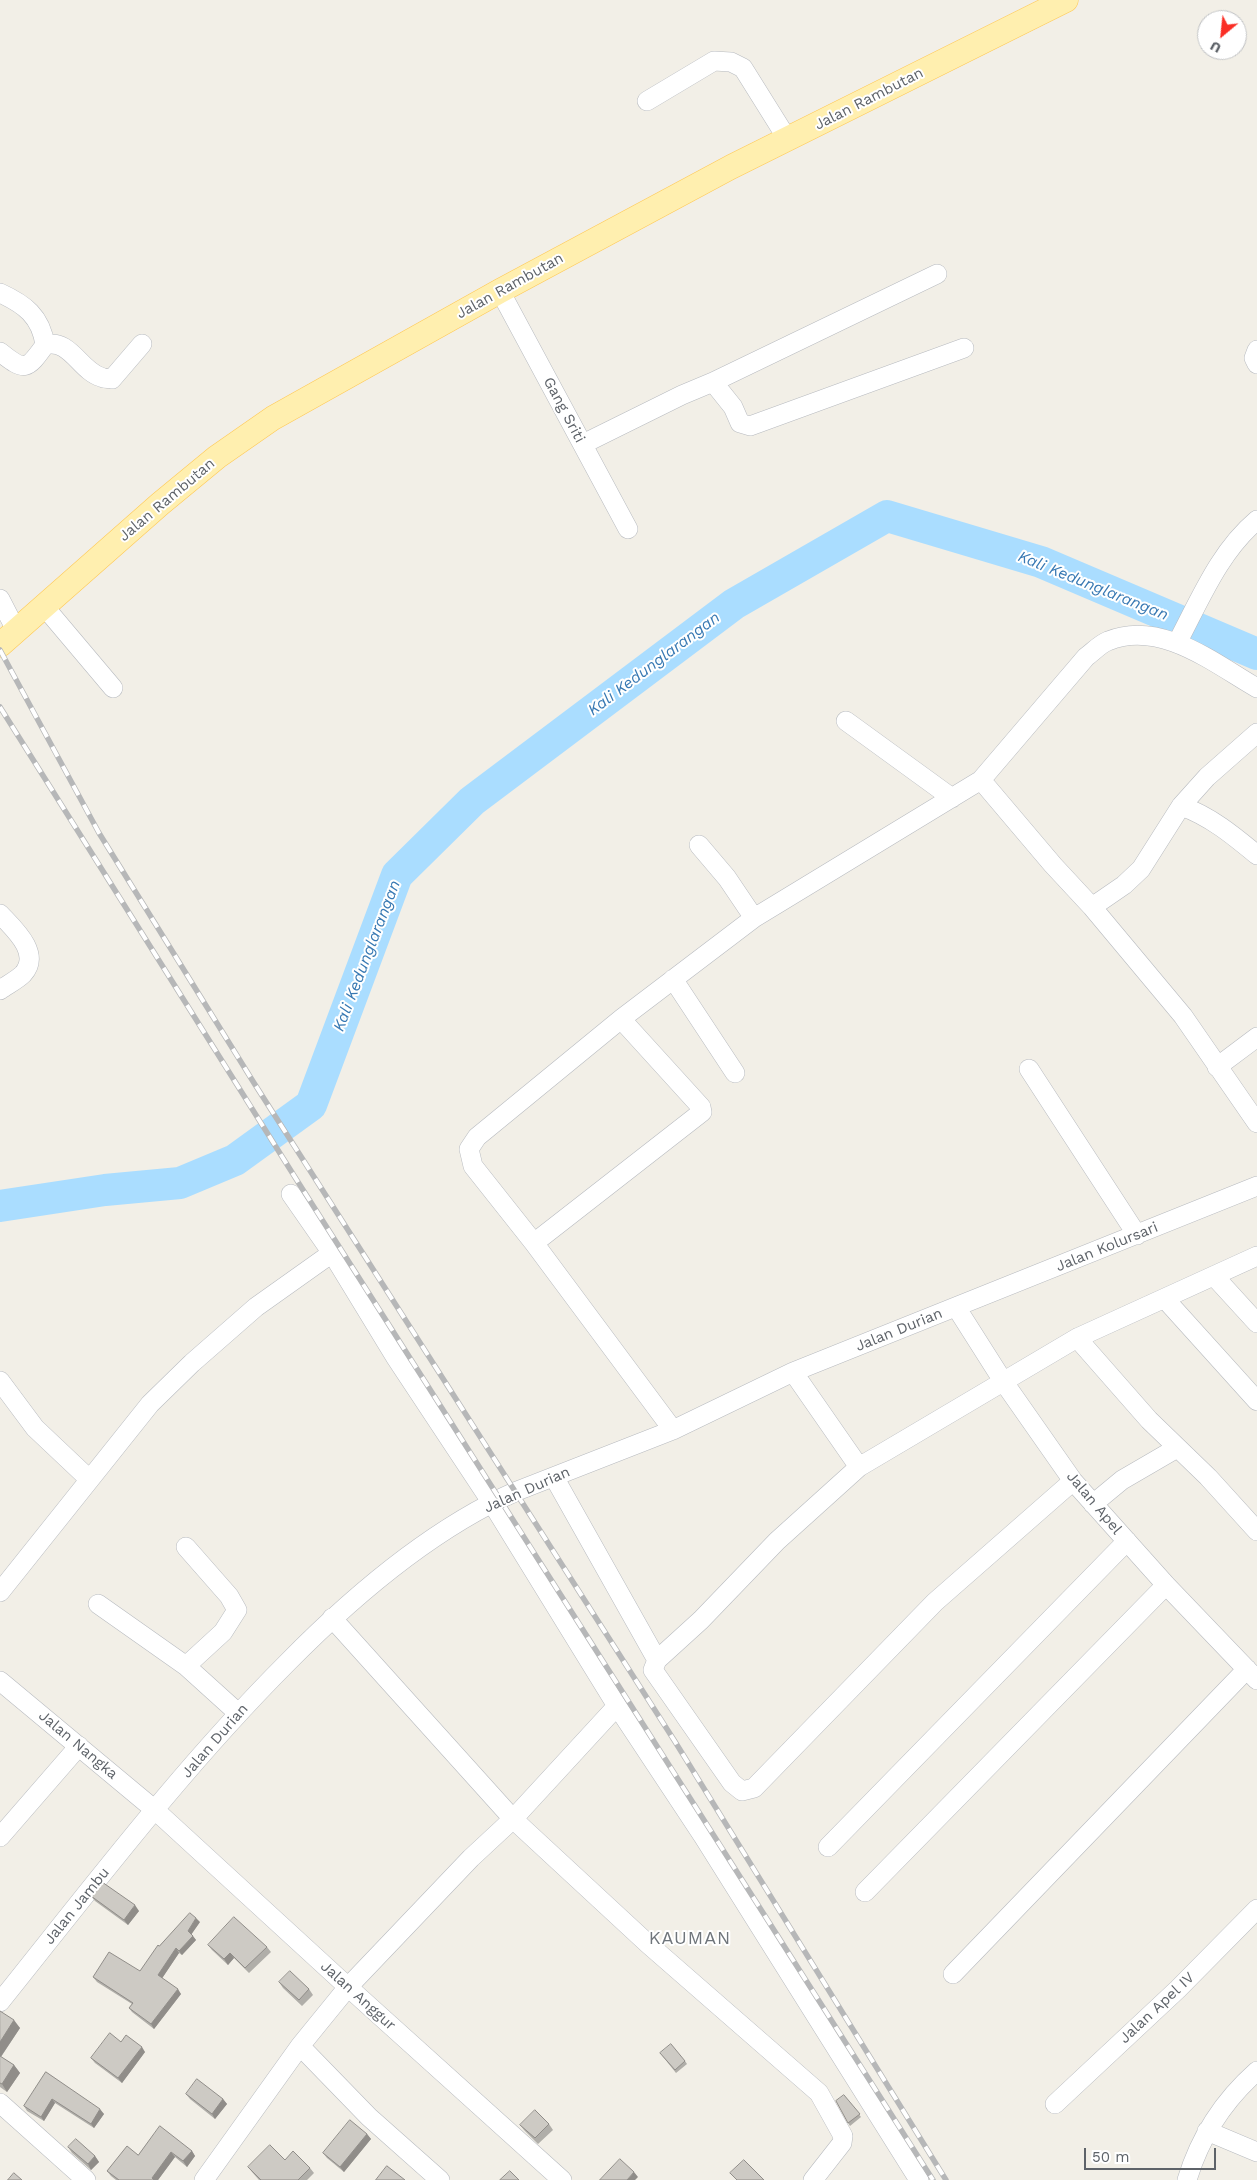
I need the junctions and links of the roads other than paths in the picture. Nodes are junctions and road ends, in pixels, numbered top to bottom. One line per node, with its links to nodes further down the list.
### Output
1 (1066, 0): 3 (main road, Jalan Rambutan)
2 (647, 101): 3 (street)
3 (788, 140): 5 (main road, Jalan Rambutan)
4 (937, 274): 13 (street)
5 (500, 291): 14 (street, Gang Sriti); 18 (main road, Jalan Rambutan)
6 (0, 293): 7 (street)
7 (45, 344): 8 (street); 11 (street)
8 (142, 344)
9 (964, 348): 13 (street)
10 (1257, 350): 12 (street)
11 (0, 352)
12 (1257, 364)
13 (713, 382): 14 (street)
14 (583, 444): 16 (street, Gang Sriti)
15 (1257, 520): 20 (street)
16 (628, 529)
17 (0, 599): 19 (street)
18 (43, 605): 19 (main road, Jalan Rambutan); 21 (street)
19 (8, 637)
20 (1179, 639): 22 (street); 25 (street)
21 (113, 688)
22 (1257, 688)
23 (846, 721): 26 (street)
24 (1257, 733): 27 (street)
25 (981, 780): 26 (street); 30 (street)
26 (952, 798): 32 (street)
27 (1182, 806): 29 (street); 30 (street)
28 (699, 845): 32 (street)
29 (1257, 855)
30 (1092, 907): 37 (street)
31 (0, 914): 34 (street)
32 (754, 918): 33 (street)
33 (672, 979): 35 (street); 39 (street)
34 (0, 990)
35 (621, 1018): 44 (street); 44 (street)
36 (1257, 1037): 37 (street)
37 (1217, 1067): 40 (street)
38 (1029, 1069): 43 (street)
39 (735, 1073)
40 (1257, 1123)
41 (1257, 1186): 43 (street, Jalan Kolursari)
42 (291, 1194): 45 (street)
43 (1137, 1235): 49 (street, Jalan Kolursari)
44 (534, 1243): 56 (street)
45 (332, 1253): 60 (street); 62 (street)
46 (1257, 1256): 47 (street)
47 (1214, 1276): 48 (street); 50 (street)
48 (1166, 1299): 51 (street); 55 (street)
49 (956, 1307): 52 (street, Jalan Apel); 54 (street, Jalan Durian)
50 (1257, 1323)
51 (1077, 1338): 52 (street); 57 (street)
52 (1000, 1376): 58 (street); 61 (street, Jalan Apel)
53 (0, 1381): 60 (street)
54 (800, 1383): 56 (street, Jalan Durian); 58 (street)
55 (1257, 1401)
56 (673, 1430): 59 (street, Jalan Durian)
57 (1177, 1448): 63 (street); 64 (street)
58 (859, 1467): 71 (street)
59 (554, 1477): 62 (street, Jalan Durian); 71 (street)
60 (89, 1479): 68 (street)
61 (1073, 1481): 63 (street, Jalan Apel); 71 (street)
62 (492, 1503): 70 (street, Jalan Durian); 75 (street)
63 (1093, 1504): 65 (street, Jalan Apel)
64 (1257, 1531)
65 (1127, 1541): 67 (street, Jalan Apel); 81 (street)
66 (186, 1547): 72 (street)
67 (1166, 1585): 73 (street, Jalan Apel); 82 (street)
68 (0, 1592)
69 (98, 1604): 72 (street)
70 (332, 1618): 76 (street, Jalan Durian); 79 (street)
71 (657, 1660)
72 (186, 1666): 76 (street)
73 (1252, 1675): 84 (street)
74 (0, 1681): 77 (street, Jalan Nangka)
75 (617, 1706): 79 (street); 98 (street)
76 (238, 1712): 78 (street, Jalan Durian)
77 (79, 1746): 78 (street, Jalan Nangka); 80 (street)
78 (155, 1810): 85 (street, Jalan Anggur); 86 (street, Jalan Jambu)
79 (514, 1818): 85 (street); 97 (street)
80 (0, 1837)
81 (828, 1847)
82 (866, 1892)
83 (1257, 1909): 90 (street, Jalan Apel IV)
84 (953, 1974)
85 (348, 1987): 87 (street); 96 (street, Jalan Anggur)
86 (0, 2002)
87 (300, 2046): 94 (street); 95 (street)
88 (1257, 2071): 91 (street)
89 (0, 2103): 93 (street)
90 (1055, 2104)
91 (1207, 2131): 92 (street); 99 (street)
92 (1257, 2152)
93 (86, 2180)
94 (204, 2180)
95 (440, 2180)
96 (562, 2180)
97 (813, 2180)
98 (919, 2180)
99 (1186, 2180)

